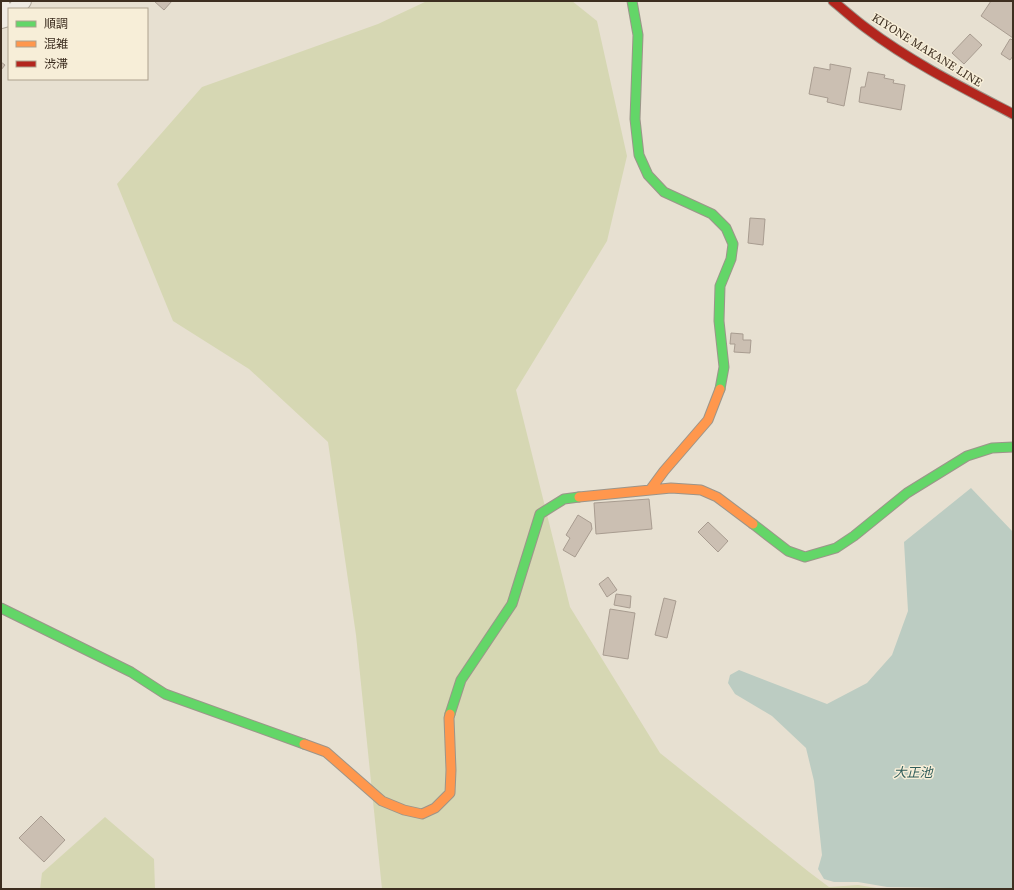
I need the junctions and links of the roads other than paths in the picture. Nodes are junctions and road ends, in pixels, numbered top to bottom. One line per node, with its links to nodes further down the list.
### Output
1 (23, 1): 4 (street)
2 (632, 1): 7 (street)
3 (833, 1): 5 (street, KIYONE MAKANE LINE)
4 (15, 8)
5 (1013, 114)
6 (1013, 447): 7 (street)
7 (650, 490): 8 (street)
8 (2, 612)

